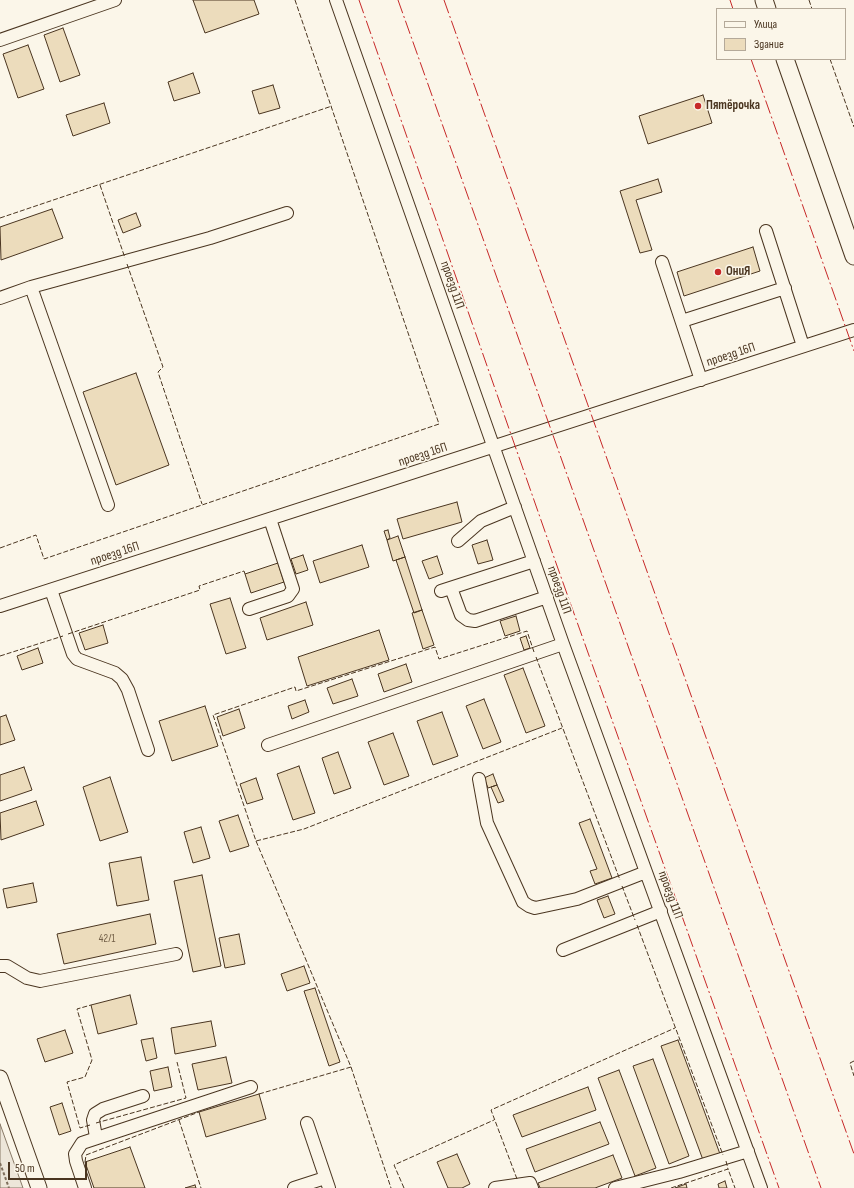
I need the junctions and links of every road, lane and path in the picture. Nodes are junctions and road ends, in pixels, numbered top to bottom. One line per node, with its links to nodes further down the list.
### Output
1 (115, 0): 3 (street)
2 (336, 0): 16 (street, проезд 11П)
3 (0, 40)
4 (785, 60): 7 (highway)
5 (287, 213): 9 (street)
6 (766, 232): 10 (street)
7 (854, 256)
8 (662, 262): 12 (street)
9 (31, 288): 11 (street); 17 (street)
10 (785, 288): 12 (street); 14 (street)
11 (0, 298)
12 (682, 322): 15 (street)
13 (854, 330): 14 (street, проезд 16П)
14 (803, 346): 15 (street, проезд 16П)
15 (701, 380): 16 (street, проезд 16П)
16 (494, 447): 18 (street, проезд 11П); 19 (street, проезд 16П)
17 (108, 505)
18 (515, 508): 20 (street); 21 (street, проезд 11П)
19 (270, 519): 22 (street, проезд 16П); 25 (street)
20 (458, 540)
21 (534, 561): 23 (street, проезд 11П); 23 (street)
22 (51, 590): 24 (street, проезд 16П); 28 (street)
23 (547, 598): 26 (street, проезд 11П)
24 (0, 606)
25 (248, 609)
26 (564, 644): 27 (street); 30 (street, проезд 11П)
27 (268, 745)
28 (148, 750)
29 (479, 779): 30 (street)
30 (646, 872): 31 (street, проезд 11П)
31 (661, 911): 32 (street); 40 (street, проезд 11П)
32 (563, 950)
33 (176, 954): 34 (street)
34 (0, 966)
35 (0, 1078): 44 (main road)
36 (251, 1087): 39 (street)
37 (143, 1096): 39 (street)
38 (307, 1123): 42 (street)
39 (96, 1137): 45 (street)
40 (748, 1151): 49 (street); 50 (street, проезд 11П)
41 (0, 1163): 43 (path)
42 (327, 1183): 46 (street)
43 (9, 1188)
44 (39, 1188)
45 (85, 1188)
46 (294, 1188)
47 (495, 1188): 48 (street)
48 (532, 1188)
49 (615, 1188)
50 (761, 1188)

